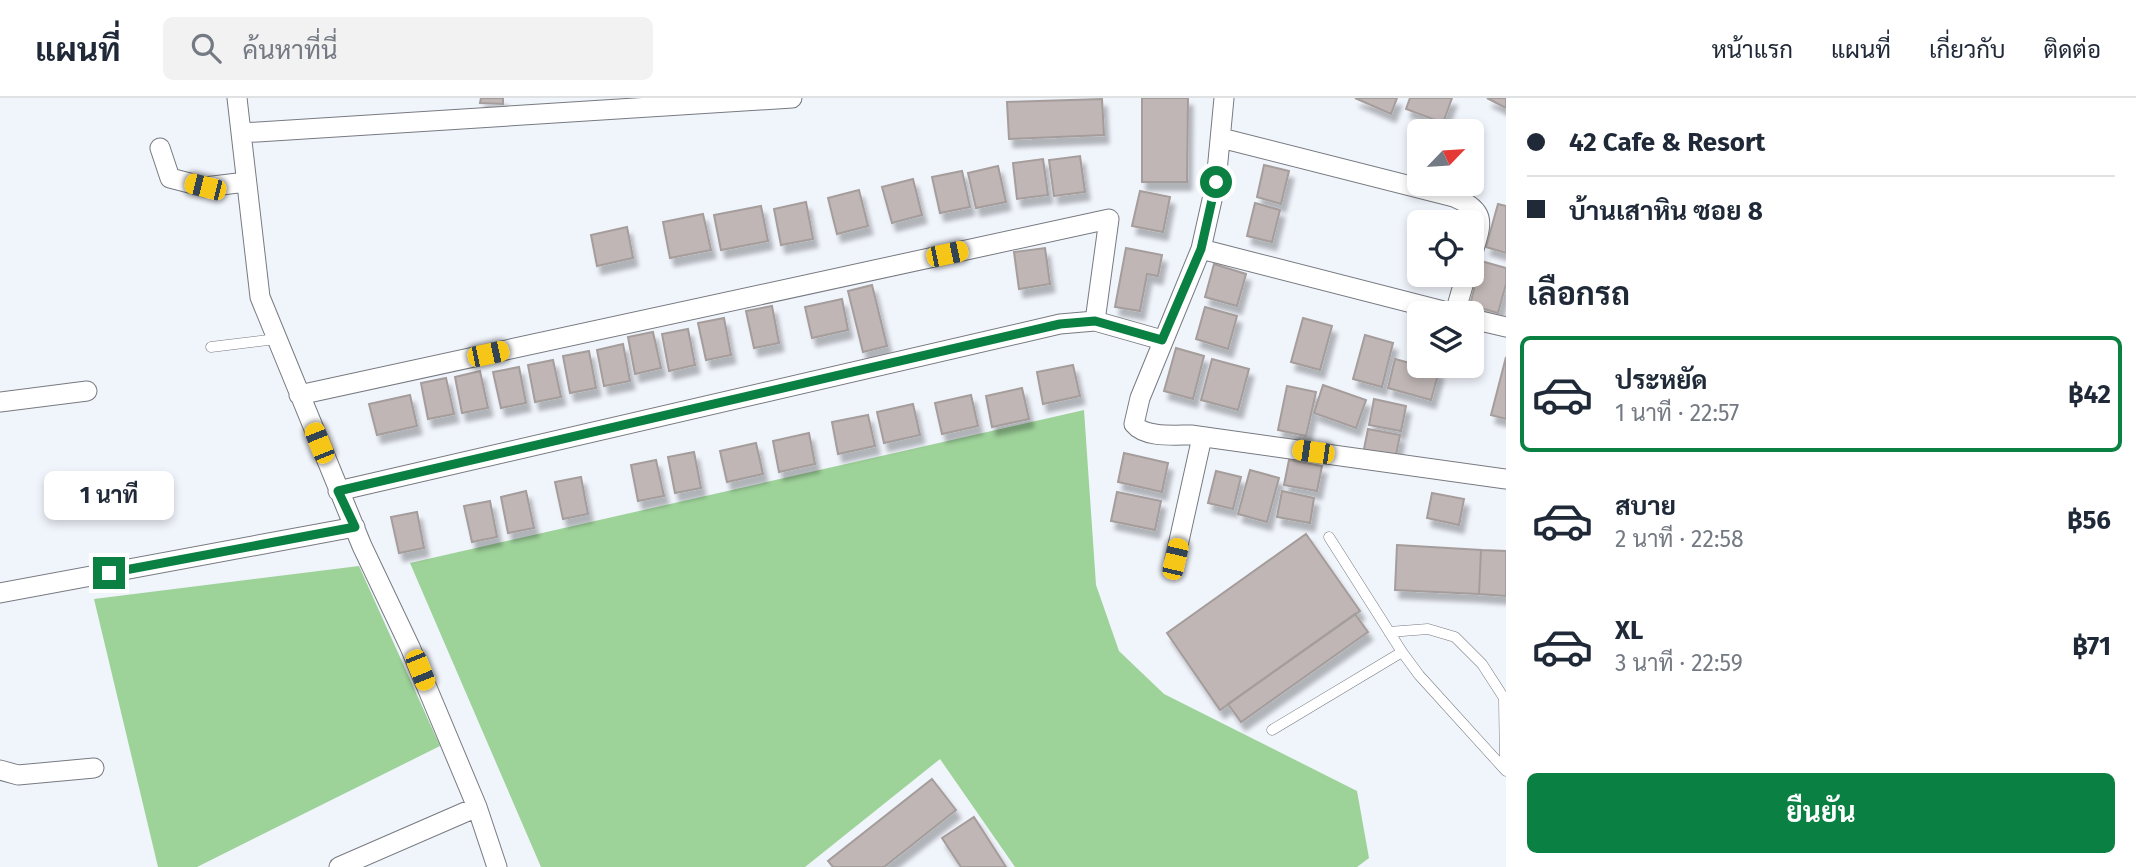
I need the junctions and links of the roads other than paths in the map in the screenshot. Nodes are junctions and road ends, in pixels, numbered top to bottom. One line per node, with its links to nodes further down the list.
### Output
1 (237, 98): 5 (street)
2 (792, 98): 4 (street)
3 (1224, 98): 6 (street)
4 (749, 99): 5 (street)
5 (242, 133): 8 (street)
6 (1221, 138): 9 (street); 10 (street)
7 (160, 148): 8 (street)
8 (246, 182): 15 (street)
9 (1476, 210)
10 (1201, 249): 11 (street); 16 (street)
11 (1407, 301)
12 (1095, 321): 16 (street); 19 (street); 23 (street)
13 (1484, 321): 14 (street)
14 (1506, 327)
15 (276, 339): 17 (lane); 19 (street)
16 (1162, 340): 21 (street)
17 (211, 347)
18 (86, 391): 20 (street)
19 (299, 395): 23 (street)
20 (0, 402)
21 (1202, 437): 22 (street); 26 (street)
22 (1506, 479)
23 (338, 491): 24 (street)
24 (355, 527): 27 (street); 34 (street)
25 (1329, 537): 28 (lane)
26 (1175, 559)
27 (0, 593)
28 (1389, 632): 29 (lane); 33 (lane)
29 (1402, 652): 30 (lane); 33 (lane)
30 (1272, 730)
31 (94, 768): 32 (street)
32 (0, 770)
33 (1505, 771)
34 (477, 807): 35 (street); 36 (street)
35 (339, 867)
36 (497, 867)

